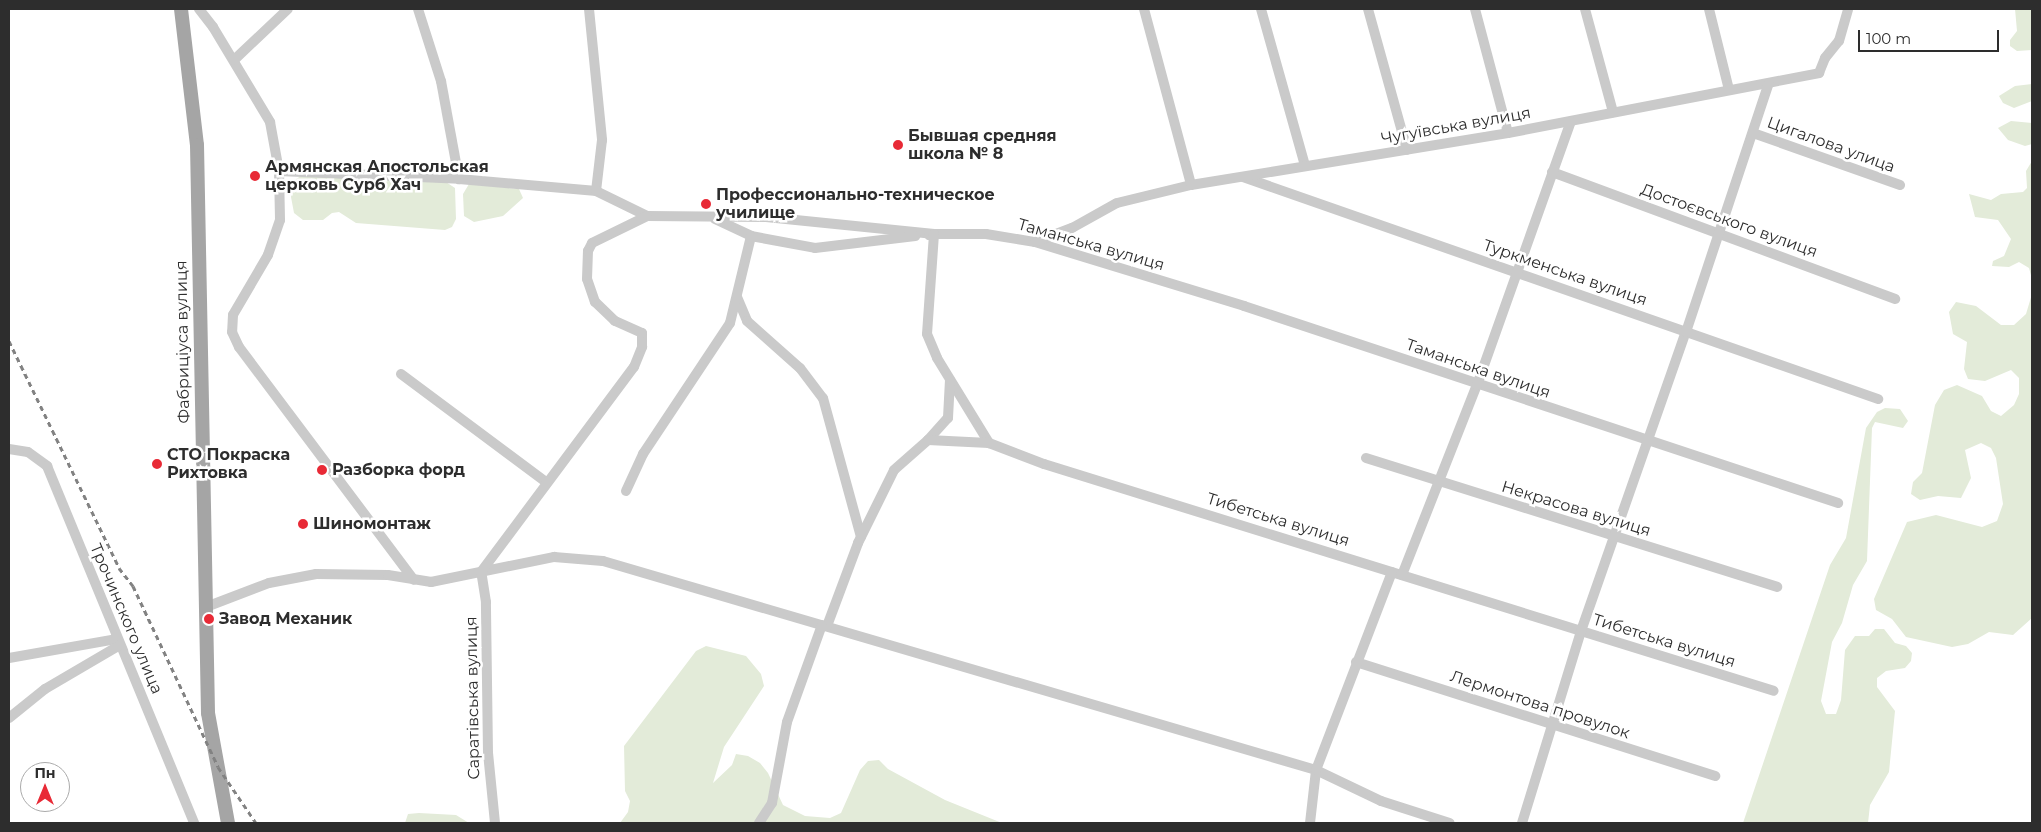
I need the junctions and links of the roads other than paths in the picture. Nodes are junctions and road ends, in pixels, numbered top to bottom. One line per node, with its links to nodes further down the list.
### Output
1 (181, 9): 58 (main road, Фабриціуса вулиця)
2 (199, 9): 13 (street)
3 (288, 9): 13 (street)
4 (418, 9): 25 (street)
5 (590, 9): 28 (street)
6 (1144, 9): 26 (street)
7 (1261, 9): 21 (street)
8 (1368, 9): 20 (street)
9 (1475, 9): 18 (street)
10 (1585, 9): 16 (street)
11 (1710, 9): 15 (street)
12 (1848, 9): 14 (street, Чугуївська вулиця)
13 (234, 60): 22 (street)
14 (1769, 83): 15 (street, Чугуївська вулиця); 19 (street)
15 (1729, 90): 16 (street, Чугуївська вулиця)
16 (1613, 112): 17 (street, Чугуївська вулиця)
17 (1570, 121): 18 (street, Чугуївська вулиця); 23 (street)
18 (1508, 133): 20 (street, Чугуївська вулиця)
19 (1753, 133): 27 (street, Цигалова улица); 31 (street)
20 (1407, 150): 21 (street, Чугуївська вулиця)
21 (1305, 166): 24 (street, Чугуївська вулиця)
22 (279, 171): 25 (street, Таманська вулиця); 56 (street)
23 (1552, 172): 31 (street, Достоєвського вулиця); 35 (street)
24 (1242, 176): 26 (street, Чугуївська вулиця); 35 (street, Туркменська вулиця)
25 (459, 179): 28 (street, Таманська вулиця)
26 (1191, 185): 34 (street, Чугуївська вулиця)
27 (1900, 185)
28 (596, 191): 29 (street, Таманська вулиця)
29 (647, 216): 30 (street, Таманська вулиця); 49 (street)
30 (712, 218): 32 (street, Таманська вулиця); 33 (street)
31 (1719, 232): 37 (street, Достоєвського вулиця); 38 (street)
32 (934, 234): 33 (street); 34 (street, Таманська вулиця); 40 (street)
33 (751, 236): 36 (street)
34 (1035, 242): 41 (street, Таманська вулиця)
35 (1517, 272): 38 (street, Туркменська вулиця); 41 (street)
36 (737, 297): 50 (street); 53 (street)
37 (1895, 299)
38 (1686, 332): 42 (street, Туркменська вулиця); 44 (street)
39 (401, 374): 49 (street)
40 (950, 380): 43 (street); 45 (street)
41 (1477, 385): 44 (street, Таманська вулиця); 48 (street)
42 (1878, 399)
43 (928, 440): 45 (street, Тибетська вулиця); 53 (street)
44 (1647, 442): 51 (street, Таманська вулиця); 52 (street)
45 (989, 443): 55 (street, Тибетська вулиця)
46 (9, 449): 61 (street, Трочинского улица)
47 (1366, 458): 48 (street, Некрасова вулиця)
48 (1440, 482): 52 (street, Некрасова вулиця); 55 (street)
49 (547, 484): 54 (street)
50 (626, 491)
51 (1838, 503)
52 (1614, 536): 57 (street, Некрасова вулиця); 60 (street)
53 (861, 537): 59 (street)
54 (481, 572): 56 (street); 59 (street); 71 (street, Саратівська вулиця)
55 (1397, 573): 60 (street, Тибетська вулиця); 63 (street)
56 (414, 580): 58 (street)
57 (1777, 587)
58 (206, 607): 70 (main road, Фабриціуса вулиця)
59 (825, 625): 67 (street); 72 (street)
60 (1581, 631): 64 (street, Тибетська вулиця); 66 (street)
61 (119, 642): 62 (street); 65 (street); 69 (street, Трочинского улица)
62 (9, 658)
63 (1356, 662): 66 (street, Лермонтова провулок); 67 (street)
64 (1774, 691)
65 (9, 718)
66 (1552, 724): 68 (street, Лермонтова провулок); 75 (street)
67 (1316, 770): 73 (street); 74 (street)
68 (1715, 776)
69 (194, 823)
70 (228, 823)
71 (494, 823)
72 (758, 823)
73 (1310, 823)
74 (1450, 823)
75 (1522, 823)

